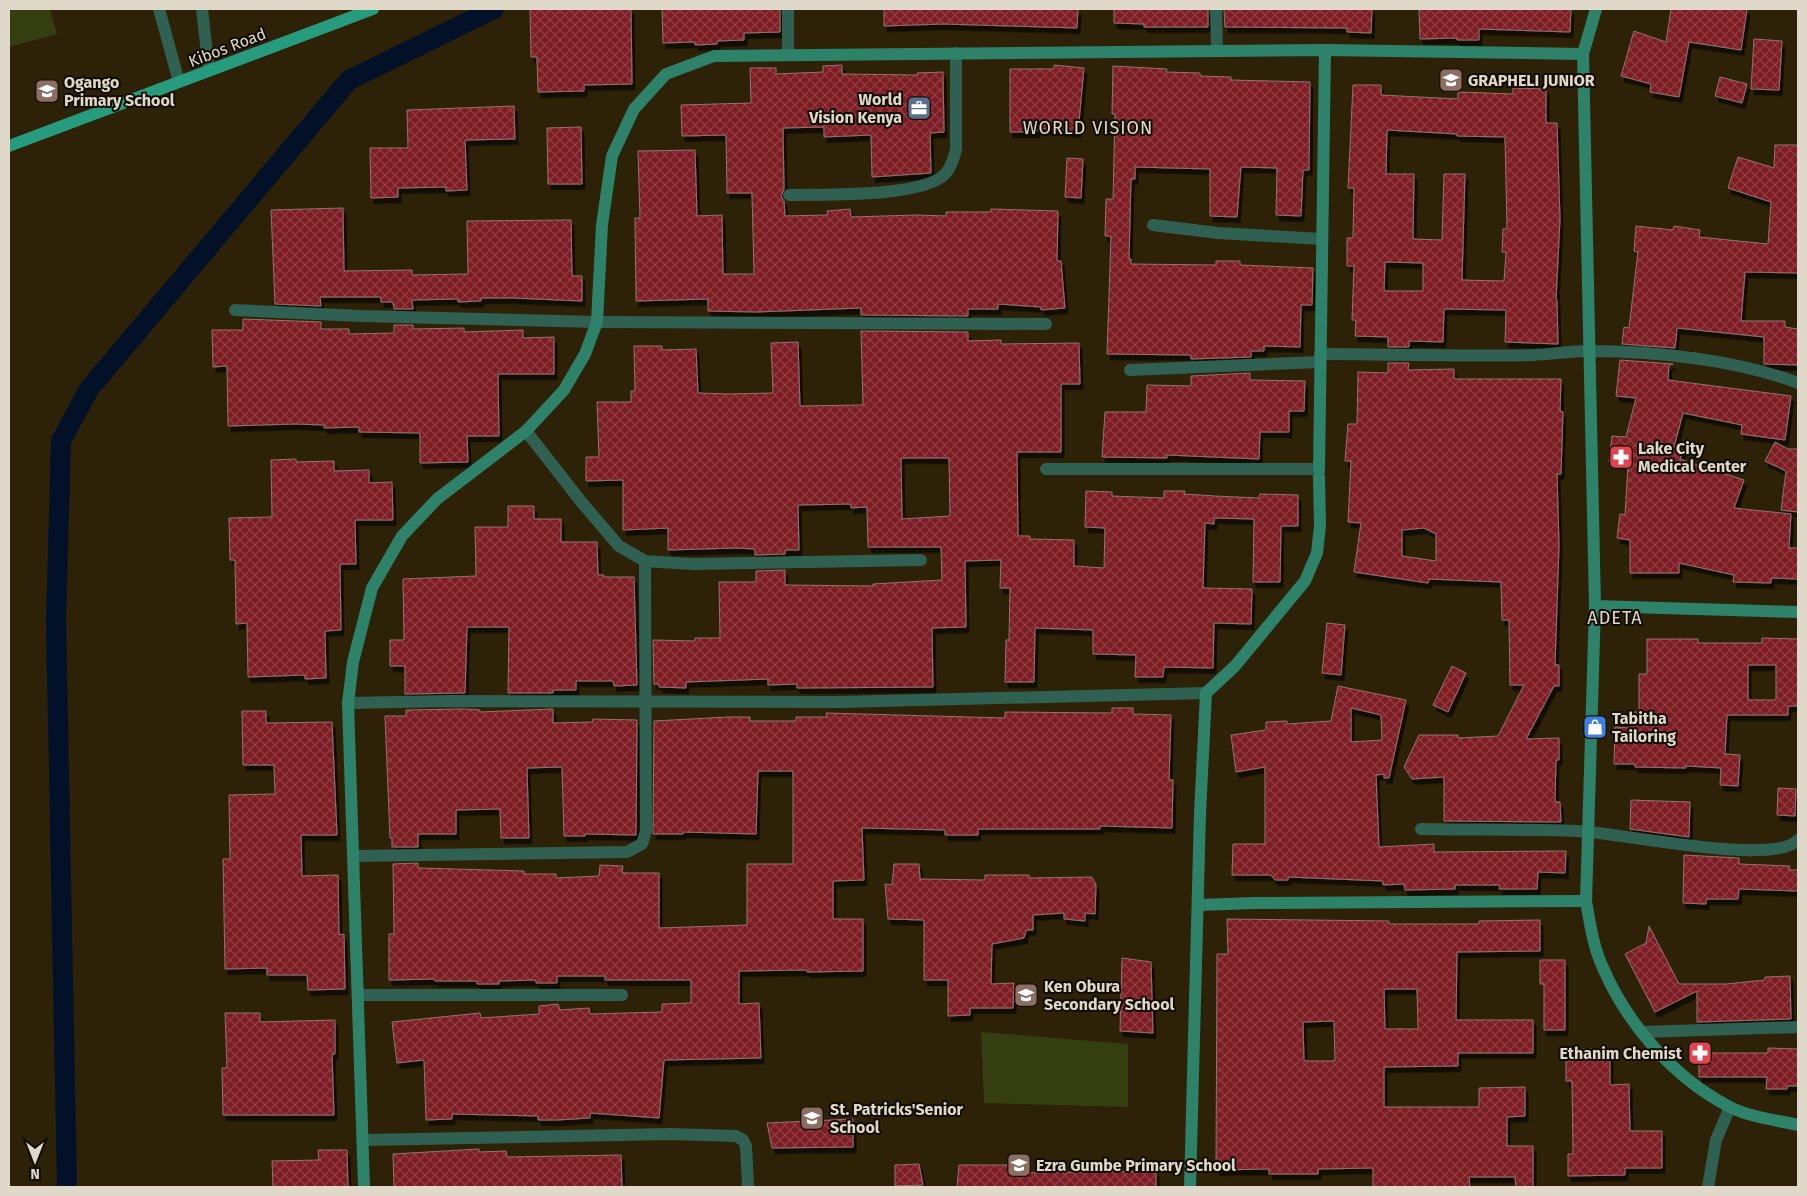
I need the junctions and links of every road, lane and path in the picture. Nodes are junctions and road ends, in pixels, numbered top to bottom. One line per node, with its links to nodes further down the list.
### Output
1 (159, 9): 13 (street)
2 (202, 9): 12 (street)
3 (373, 9): 12 (main road, Kibos Road)
4 (788, 9): 11 (street)
5 (1216, 9): 8 (street)
6 (1596, 9): 10 (street)
7 (1325, 50): 8 (street); 10 (street); 17 (street)
8 (1217, 51): 9 (street)
9 (956, 53): 11 (street); 15 (street)
10 (1583, 54): 21 (street)
11 (788, 55): 19 (street)
12 (209, 71): 13 (main road, Kibos Road)
13 (179, 82): 14 (main road, Kibos Road)
14 (9, 146)
15 (789, 195)
16 (1153, 225): 17 (street)
17 (1322, 239): 22 (street)
18 (235, 310): 19 (street)
19 (596, 322): 20 (street); 25 (street)
20 (1046, 324)
21 (1589, 351): 22 (street); 24 (street); 30 (street)
22 (1320, 358): 23 (street); 27 (street)
23 (1130, 370)
24 (1798, 383)
25 (526, 431): 28 (street); 34 (street)
26 (1046, 469): 27 (street)
27 (1319, 474): 32 (street)
28 (645, 560): 29 (street); 33 (street)
29 (921, 560)
30 (1595, 606): 31 (street); 36 (street)
31 (1798, 612)
32 (1206, 693): 33 (street); 40 (street)
33 (647, 702): 34 (street); 38 (street)
34 (348, 703): 38 (street)
35 (1421, 829): 36 (street)
36 (1588, 833): 37 (street); 39 (street)
37 (1798, 840)
38 (354, 856): 41 (street)
39 (1586, 901): 40 (street); 44 (street)
40 (1198, 905): 50 (street)
41 (359, 995): 42 (street); 47 (street)
42 (622, 995)
43 (1798, 1027): 44 (street)
44 (1642, 1032): 45 (street)
45 (1730, 1107): 46 (street); 51 (street)
46 (1798, 1124)
47 (364, 1140): 48 (street); 49 (street)
48 (364, 1187)
49 (748, 1187)
50 (1190, 1187)
51 (1708, 1187)

